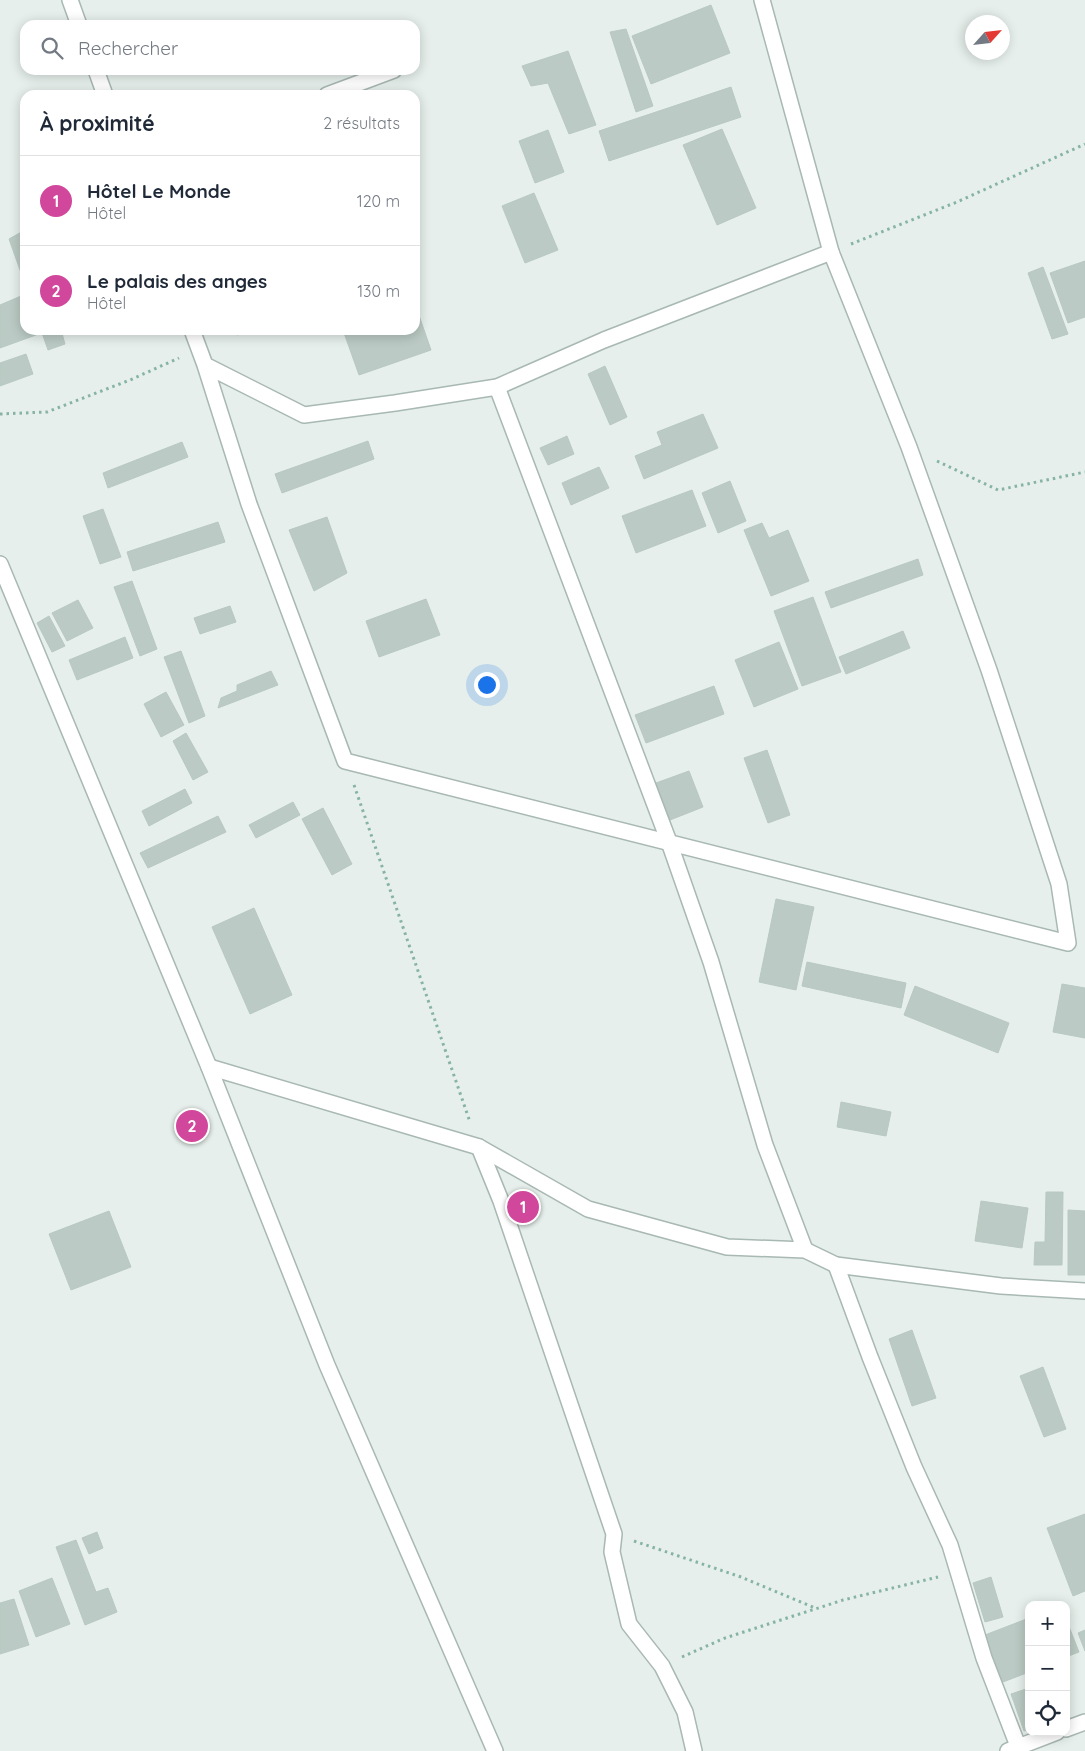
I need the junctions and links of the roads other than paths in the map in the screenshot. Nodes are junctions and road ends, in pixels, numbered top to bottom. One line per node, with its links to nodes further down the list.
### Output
1 (70, 0): 3 (street)
2 (762, 0): 8 (street)
3 (77, 20)
4 (98, 75): 6 (street)
5 (381, 75): 7 (street)
6 (103, 90)
7 (340, 90)
8 (831, 252): 11 (street); 13 (street)
9 (194, 335): 10 (street)
10 (205, 365): 11 (street); 13 (street)
11 (497, 387): 13 (street)
12 (0, 564): 14 (street)
13 (669, 842): 16 (street)
14 (209, 1067): 15 (street); 23 (street)
15 (479, 1147): 16 (street); 24 (street)
16 (805, 1250): 17 (street)
17 (836, 1265): 18 (street); 22 (street)
18 (1085, 1291)
19 (1085, 1722): 20 (street)
20 (1070, 1728)
21 (1045, 1736): 22 (street)
22 (1013, 1748)
23 (495, 1751)
24 (694, 1751)

